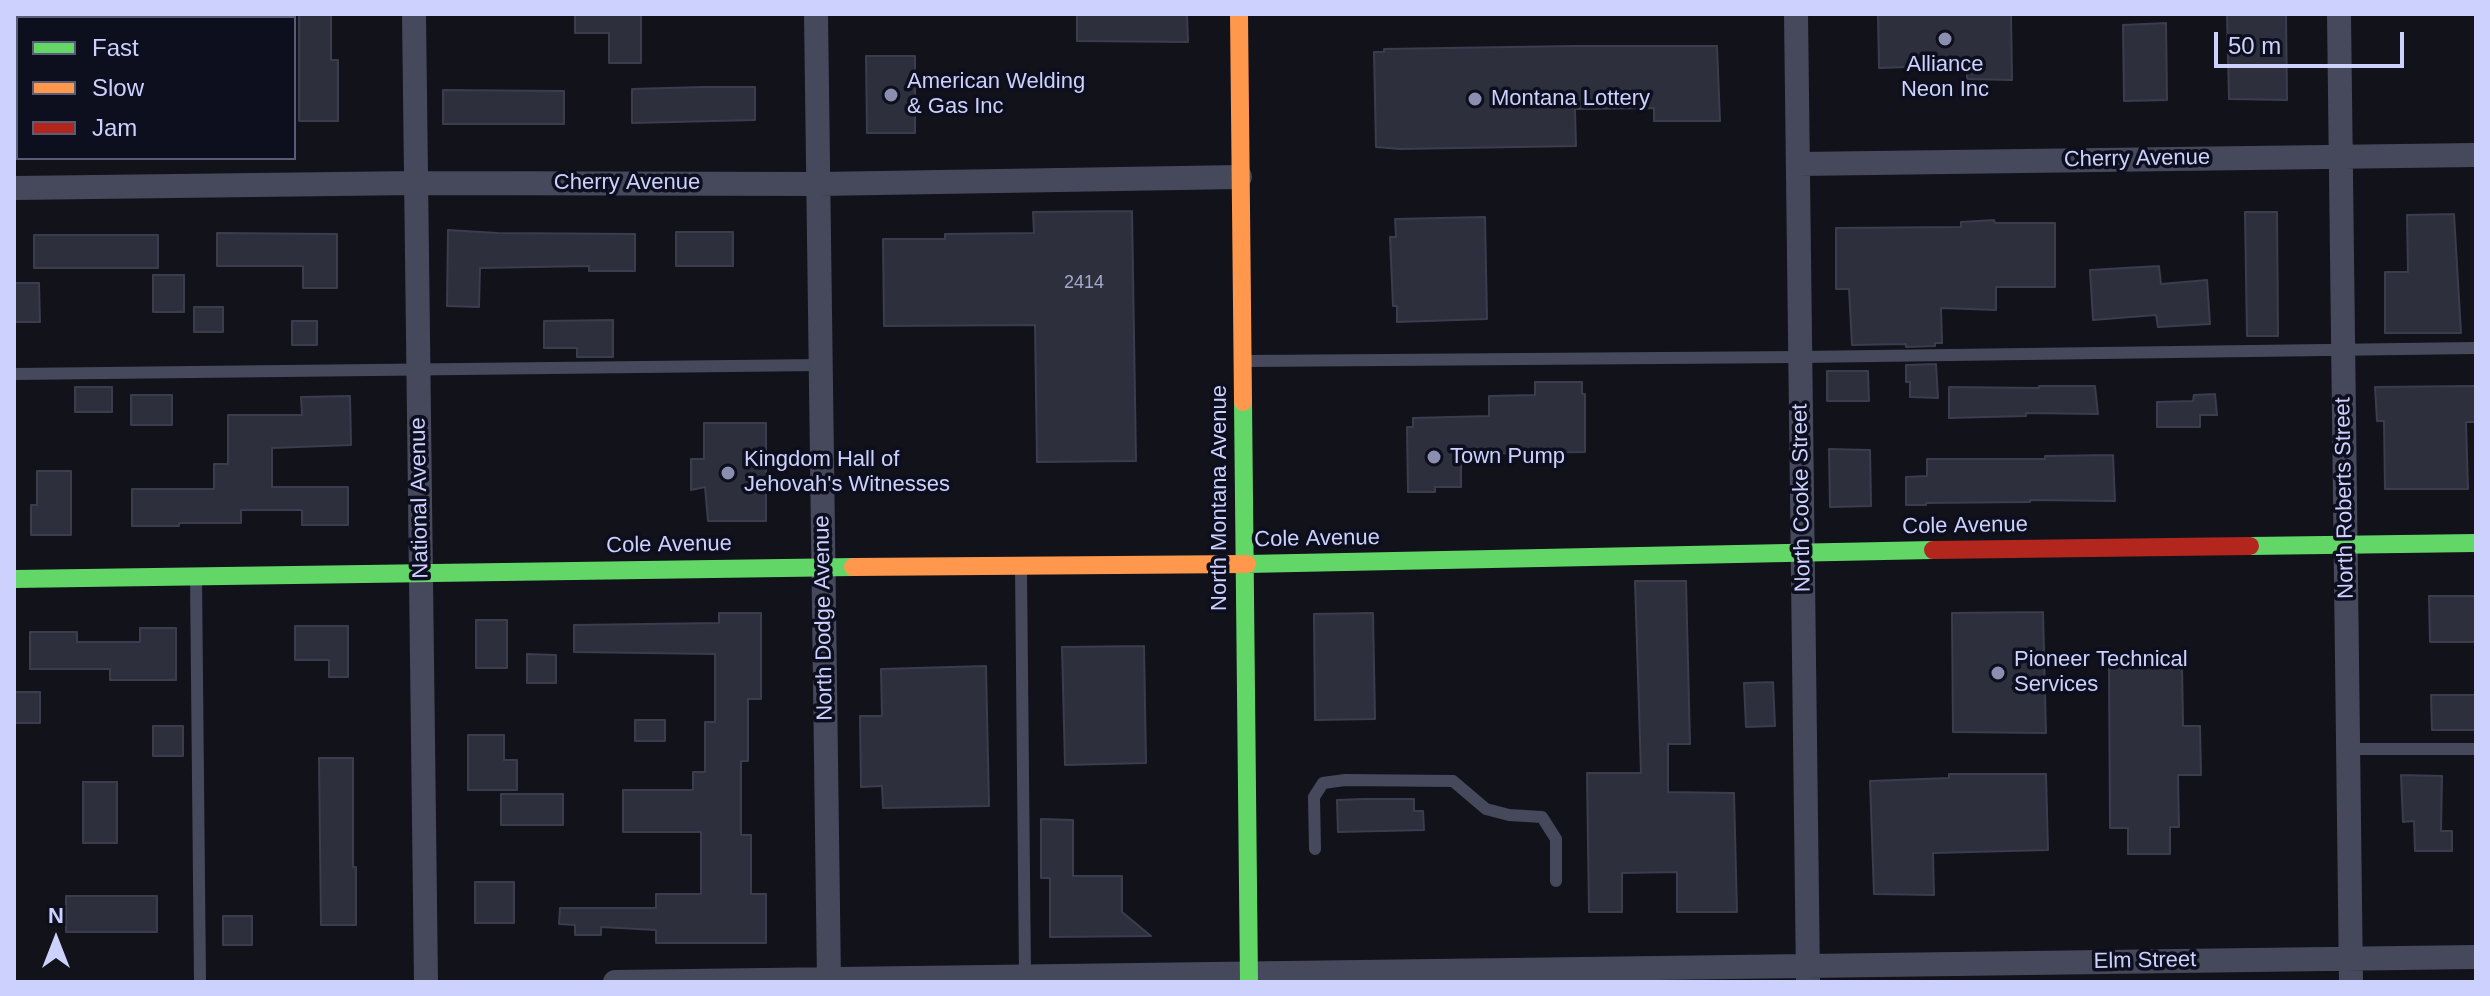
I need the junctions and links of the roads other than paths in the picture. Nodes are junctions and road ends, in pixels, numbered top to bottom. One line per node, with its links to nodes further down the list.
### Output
1 (414, 14): 10 (street, National Avenue)
2 (816, 14): 11 (street, North Dodge Avenue)
3 (1239, 14): 9 (street, North Montana Avenue)
4 (1796, 14): 8 (street, North Cooke Street)
5 (2339, 14): 7 (street, North Roberts Street)
6 (2476, 155): 7 (street, Cherry Avenue)
7 (2341, 156): 8 (street, Cherry Avenue); 14 (street, North Roberts Street)
8 (1798, 164): 15 (street, North Cooke Street)
9 (1240, 177): 11 (street, Cherry Avenue); 16 (street, North Montana Avenue)
10 (416, 183): 11 (street, Cherry Avenue); 12 (street, Cherry Avenue); 18 (street, National Avenue)
11 (819, 184): 17 (street, North Dodge Avenue)
12 (14, 188)
13 (2476, 348): 14 (lane)
14 (2343, 350): 15 (lane); 21 (street, North Roberts Street)
15 (1800, 357): 16 (lane); 22 (street, North Cooke Street)
16 (1244, 361): 23 (street, North Montana Avenue)
17 (821, 365): 18 (lane); 25 (street, North Dodge Avenue)
18 (418, 369): 19 (lane); 26 (street, National Avenue)
19 (14, 374)
20 (2476, 543): 21 (street, Cole Avenue)
21 (2346, 545): 22 (street, Cole Avenue); 29 (street, North Roberts Street)
22 (1803, 552): 23 (street, Cole Avenue); 35 (street, North Cooke Street)
23 (1244, 564): 24 (street, Cole Avenue); 37 (street, North Montana Avenue)
24 (1021, 566): 25 (street, Cole Avenue); 36 (lane)
25 (824, 567): 26 (street, Cole Avenue); 38 (street, North Dodge Avenue)
26 (421, 573): 27 (street, Cole Avenue); 40 (street, National Avenue)
27 (196, 576): 28 (street, Cole Avenue); 39 (lane)
28 (14, 579)
29 (2348, 749): 30 (lane); 34 (street, North Roberts Street)
30 (2476, 749)
31 (1315, 849): 32 (lane)
32 (1556, 881)
33 (2476, 957): 34 (street, Elm Street)
34 (2351, 970): 35 (street, Elm Street)
35 (1808, 974): 37 (street, Elm Street)
36 (1025, 977): 37 (street, Elm Street); 38 (street, Elm Street)
37 (1249, 978)
38 (829, 981): 42 (street, Elm Street)
39 (200, 982)
40 (426, 982)
41 (615, 982): 42 (street, Elm Street)
42 (635, 982)

